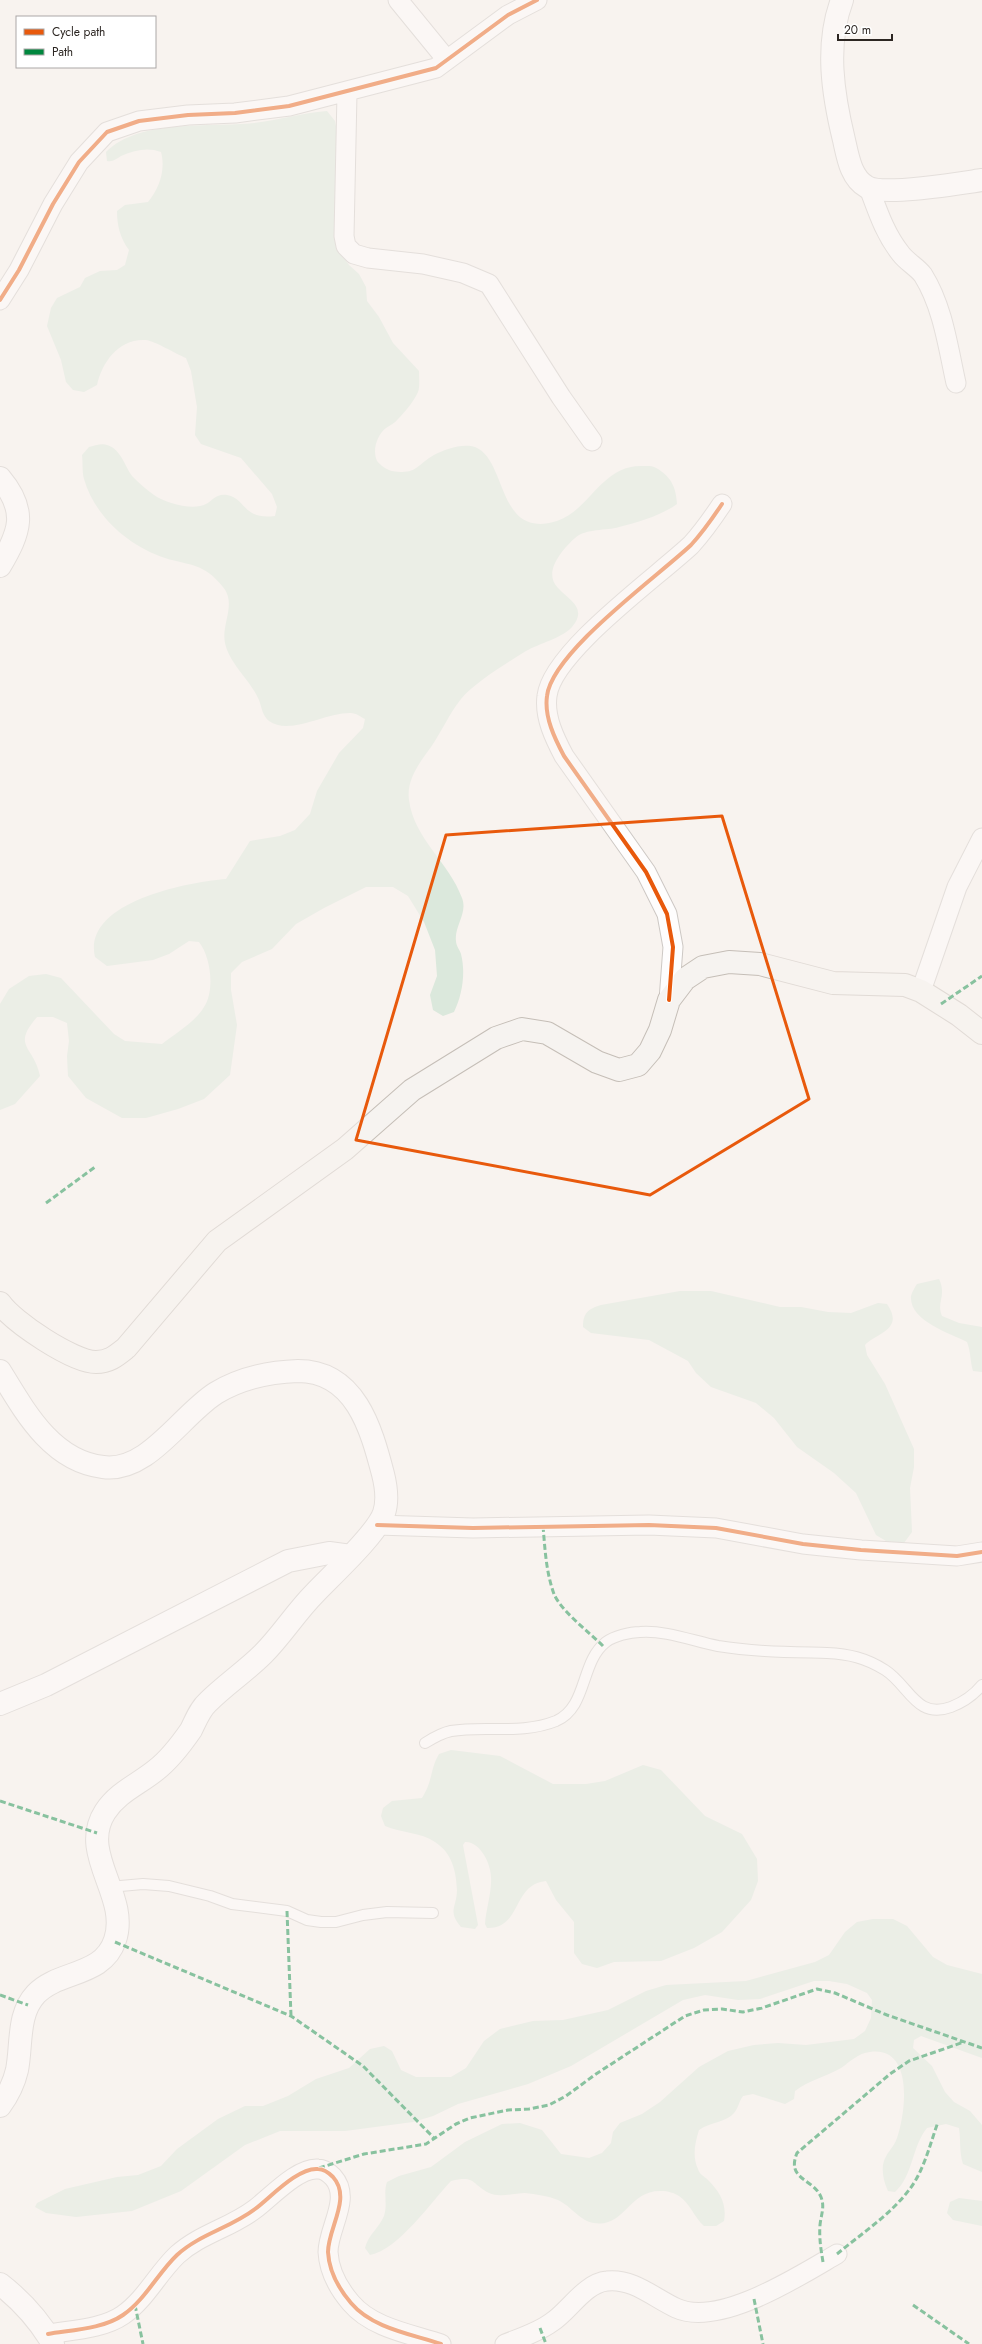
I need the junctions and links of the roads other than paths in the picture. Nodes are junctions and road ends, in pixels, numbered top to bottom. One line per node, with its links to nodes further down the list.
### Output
1 (398, 0): 4 (street)
2 (537, 0): 4 (street)
3 (842, 0): 7 (main road)
4 (447, 60): 5 (street)
5 (347, 93): 8 (street); 10 (street)
6 (982, 180): 7 (main road)
7 (869, 188): 9 (street)
8 (0, 300)
9 (956, 383)
10 (592, 441)
11 (0, 478): 13 (main road)
12 (722, 504): 16 (street)
13 (0, 566)
14 (982, 838): 15 (street)
15 (921, 991): 16 (main road); 17 (main road)
16 (669, 1000): 18 (main road)
17 (982, 1033)
18 (0, 1303)
19 (0, 1371): 20 (main road)
20 (377, 1525): 21 (street); 22 (main road)
21 (982, 1552)
22 (351, 1556): 24 (main road); 26 (main road)
23 (982, 1685): 25 (lane)
24 (2, 1700)
25 (424, 1743)
26 (109, 1887): 27 (lane); 28 (main road)
27 (433, 1913)
28 (0, 2106)
29 (837, 2254): 33 (street)
30 (0, 2284): 31 (main road)
31 (50, 2339): 32 (street)
32 (441, 2344)
33 (505, 2344)

